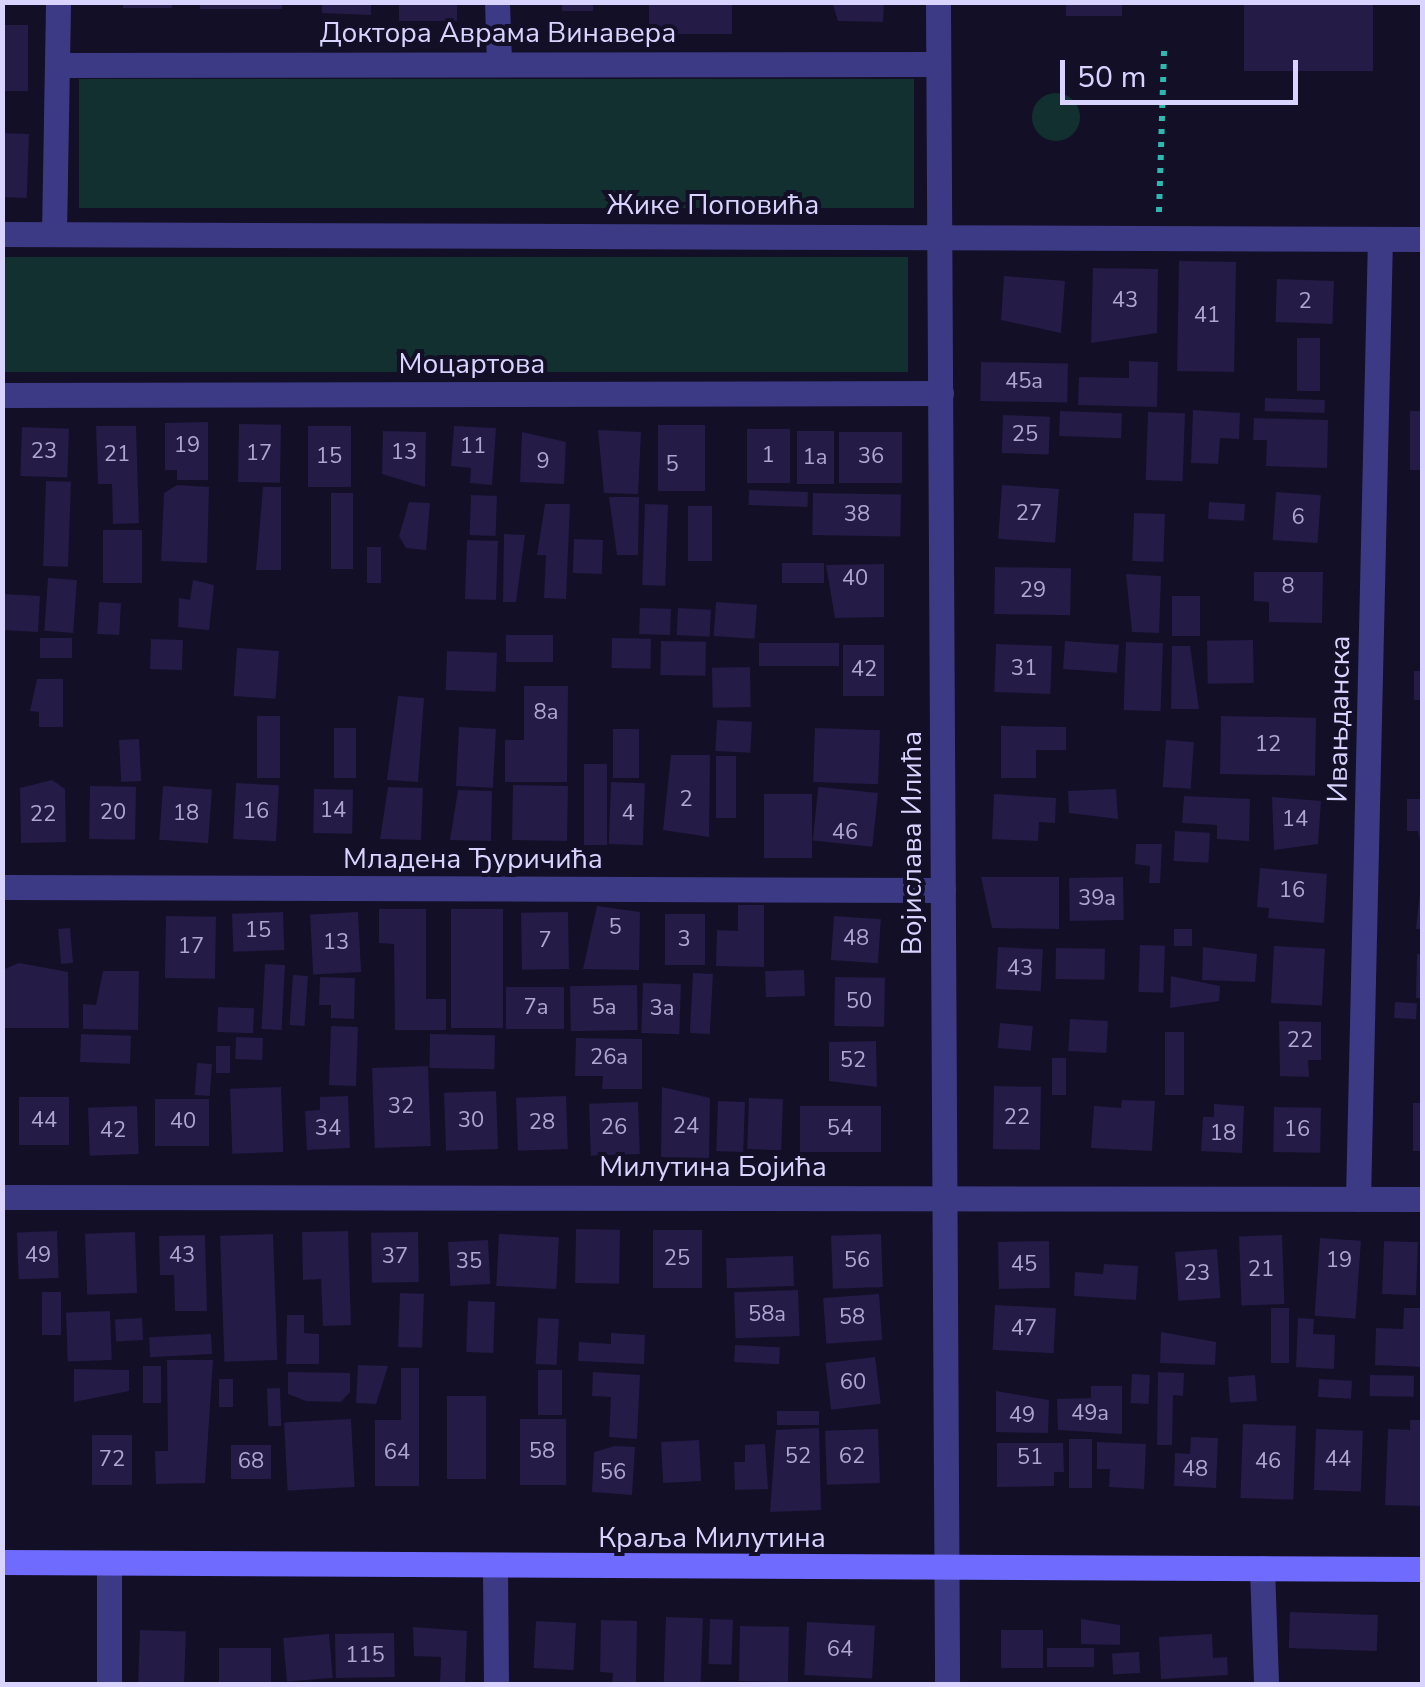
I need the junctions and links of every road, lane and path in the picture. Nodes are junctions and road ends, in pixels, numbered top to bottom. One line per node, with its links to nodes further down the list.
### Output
1 (58, 2): 7 (street)
2 (497, 2): 5 (street)
3 (938, 2): 6 (street, Војислава Илића)
4 (1164, 50): 11 (path)
5 (499, 62): 6 (street, Доктора Аврама Винавера); 7 (street, Доктора Аврама Винавера)
6 (936, 64): 10 (street, Војислава Илића)
7 (60, 65): 9 (street)
8 (2, 234): 9 (street, Жике Поповића)
9 (54, 234): 10 (street, Жике Поповића)
10 (940, 236): 11 (street, Жике Поповића); 14 (street, Војислава Илића)
11 (1159, 238): 12 (street, Жике Поповића)
12 (1380, 240): 13 (street, Жике Поповића); 20 (street, Ивањданска)
13 (1422, 240)
14 (942, 393): 15 (street, Моцартова); 17 (street, Војислава Илића)
15 (2, 396)
16 (2, 887): 17 (street, Младена Ђуричића)
17 (943, 890): 19 (street, Војислава Илића)
18 (2, 1197): 19 (street, Милутина Бојића)
19 (938, 1198): 20 (street, Милутина Бојића); 24 (street, Војислава Илића)
20 (1358, 1199): 21 (street, Милутина Бојића)
21 (1422, 1200)
22 (2, 1562): 23 (main road, Краља Милутина)
23 (109, 1562): 27 (main road, Краља Милутина); 28 (street)
24 (947, 1566): 25 (main road, Краља Милутина); 27 (main road, Краља Милутина); 30 (street, Војислава Илића)
25 (1262, 1568): 26 (main road, Краља Милутина); 31 (street)
26 (1422, 1569)
27 (496, 1570): 29 (street)
28 (108, 1684)
29 (496, 1684)
30 (947, 1684)
31 (1266, 1684)

